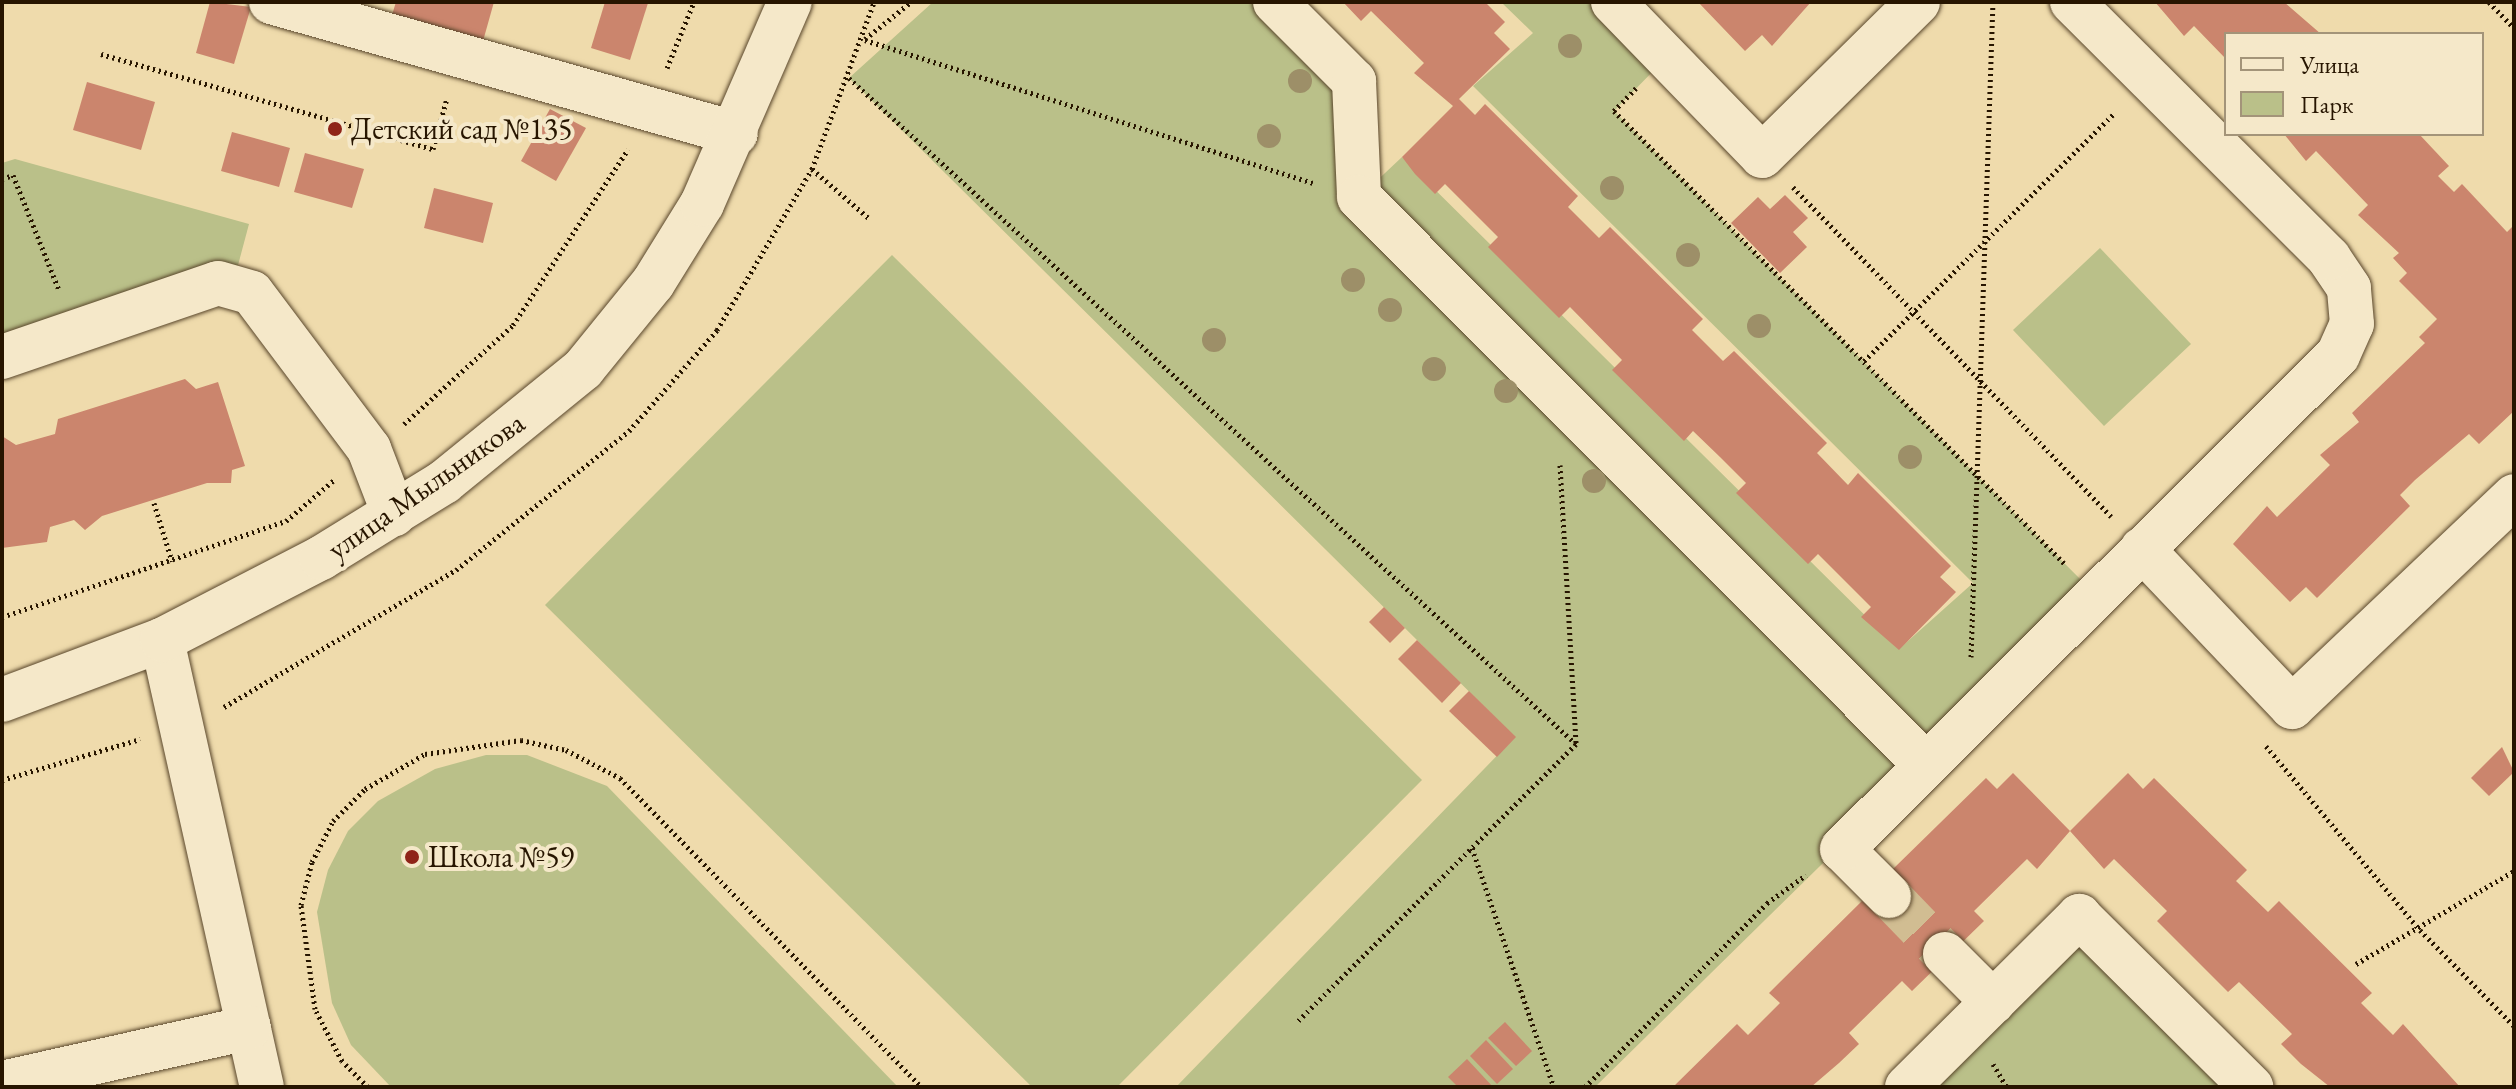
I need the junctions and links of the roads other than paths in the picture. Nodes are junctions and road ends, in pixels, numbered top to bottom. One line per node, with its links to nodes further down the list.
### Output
1 (271, 2): 7 (street)
2 (790, 2): 7 (street, улица Мыльникова)
3 (1275, 2): 14 (street)
4 (1613, 2): 5 (street)
5 (1918, 2)
6 (2072, 2): 11 (street)
7 (736, 134): 10 (street, улица Мыльникова)
8 (2, 357): 10 (street)
9 (2514, 496): 11 (street)
10 (394, 514): 12 (street, улица Мыльникова)
11 (2142, 549): 14 (street)
12 (162, 640): 13 (street, улица Мыльникова); 18 (street)
13 (2, 700)
14 (1926, 765): 15 (street)
15 (1889, 896)
16 (1945, 954): 17 (street)
17 (1993, 1002): 21 (street); 22 (street)
18 (249, 1028): 19 (street); 20 (street)
19 (2, 1083)
20 (262, 1087)
21 (1907, 1087)
22 (2251, 1087)

